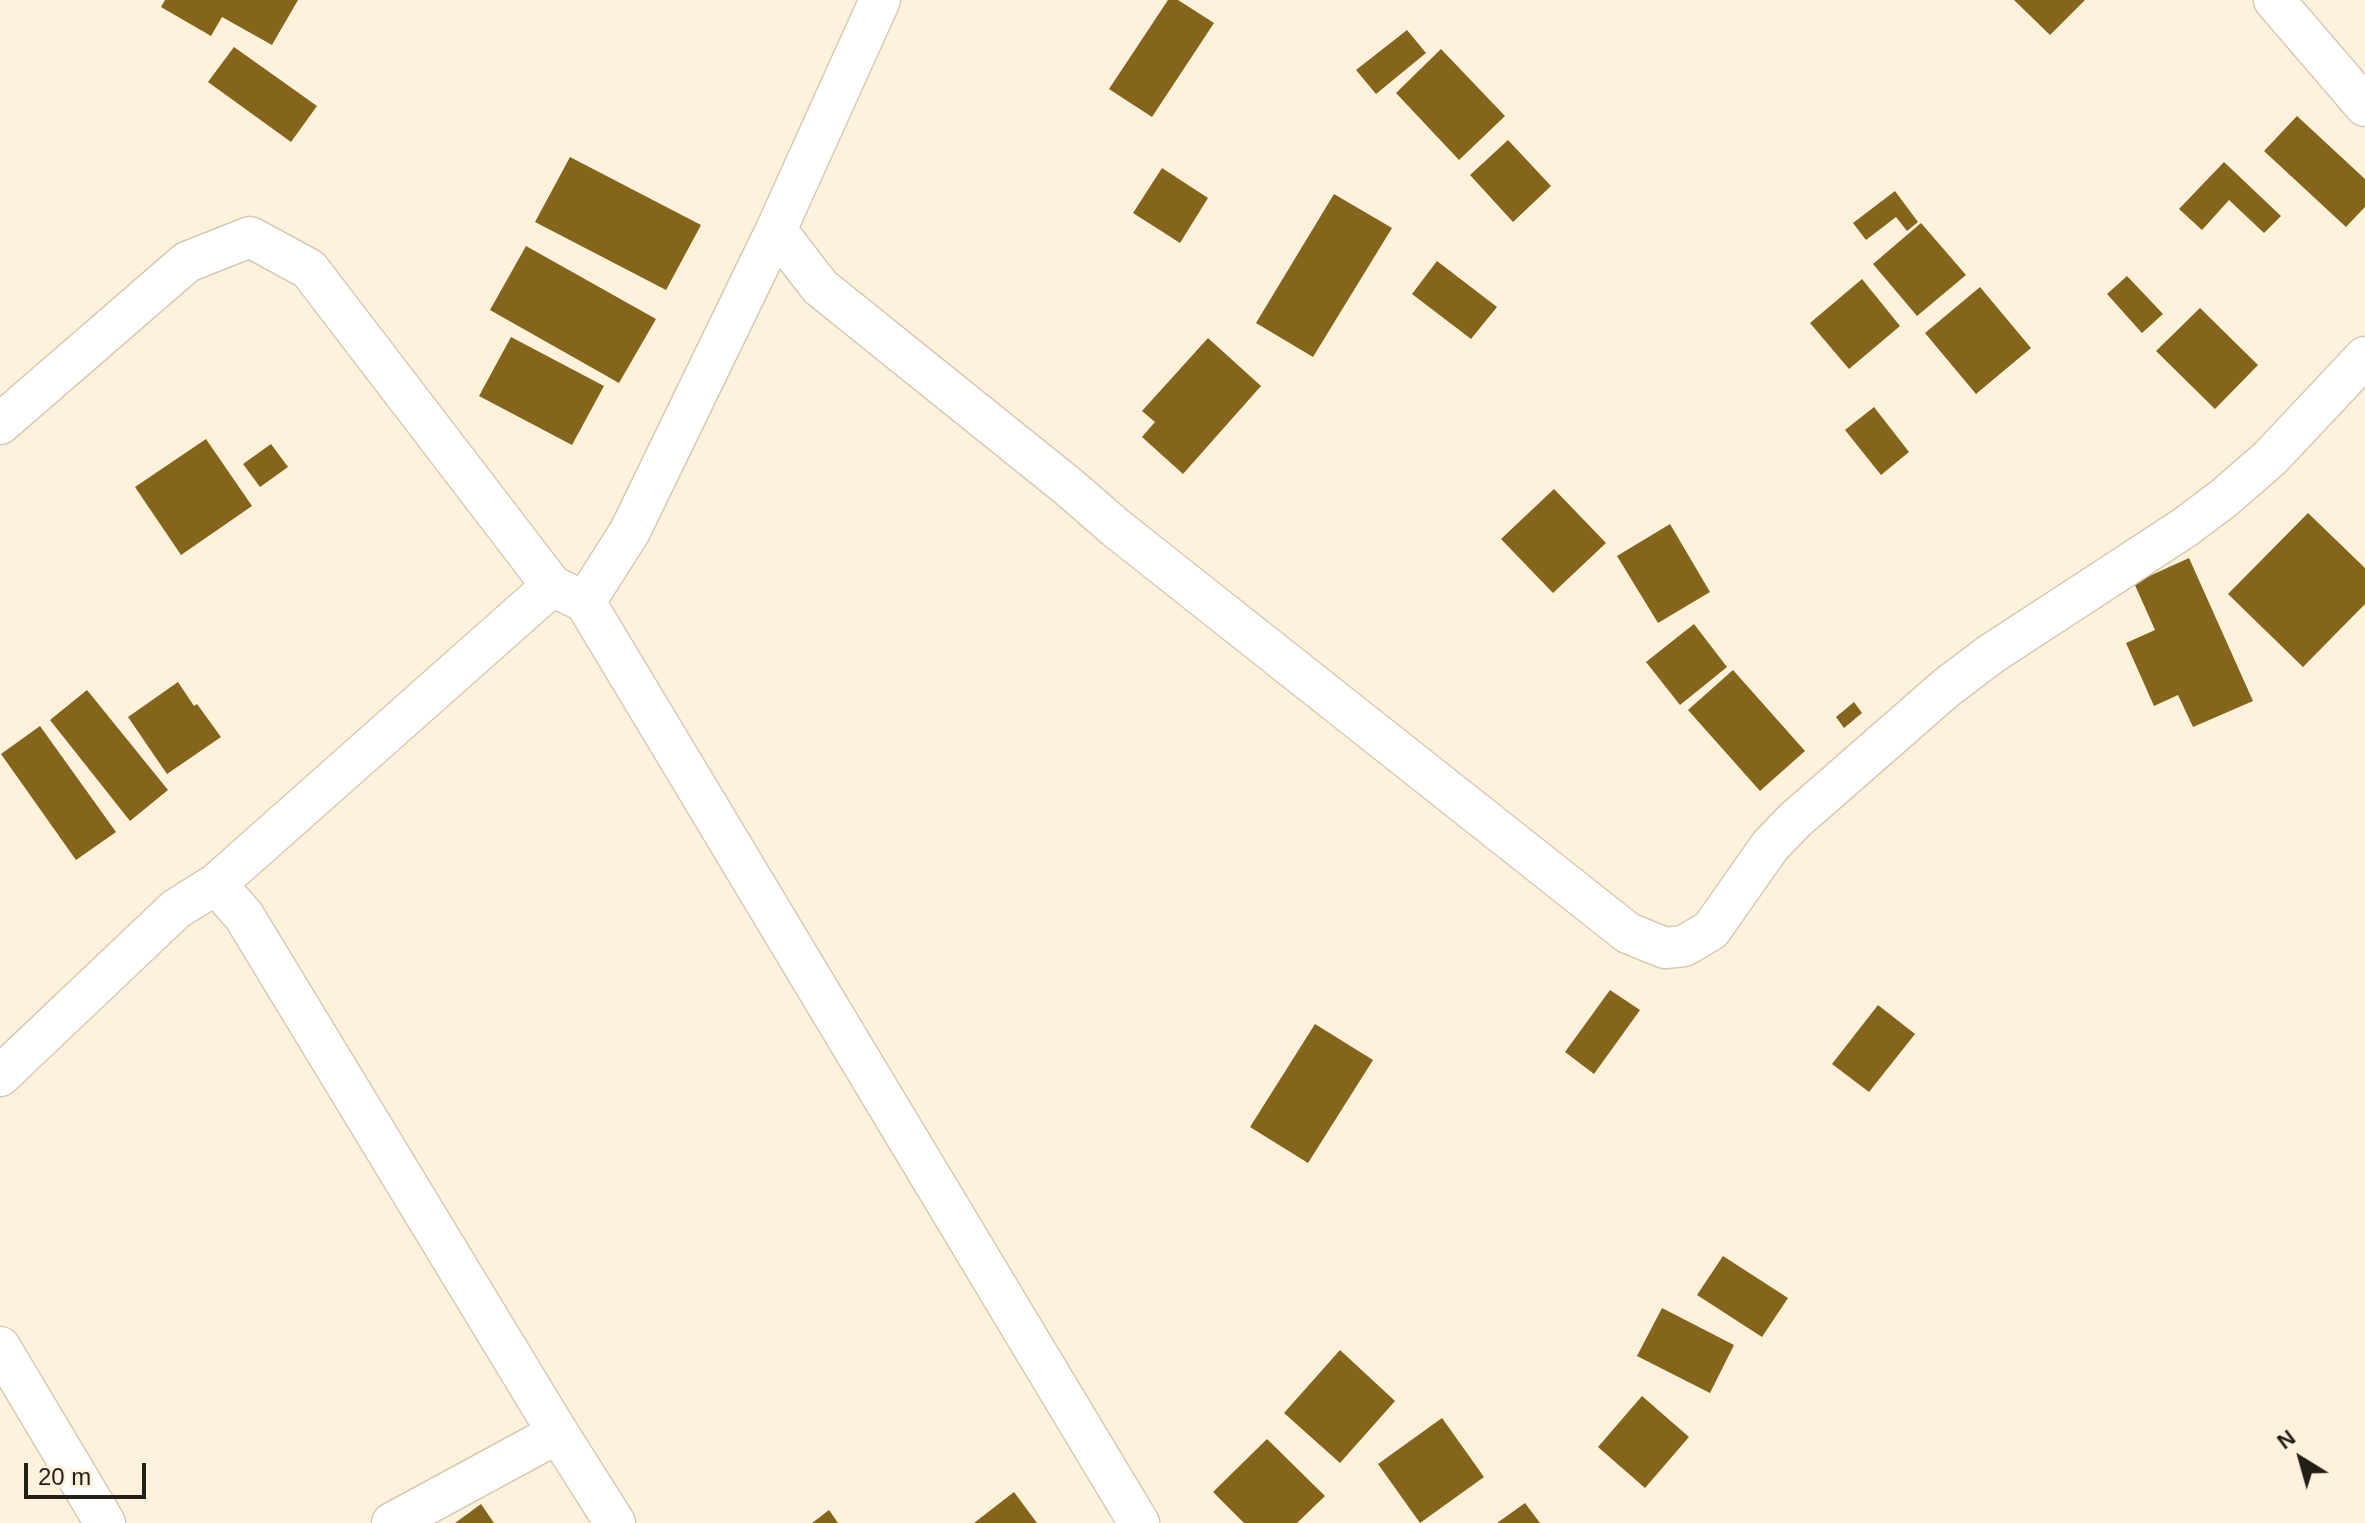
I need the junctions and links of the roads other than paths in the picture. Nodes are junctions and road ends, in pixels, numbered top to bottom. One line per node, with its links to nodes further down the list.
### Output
1 (880, 0): 4 (street)
2 (2274, 0): 3 (street)
3 (2365, 106)
4 (776, 230): 5 (street); 7 (street)
5 (2365, 357)
6 (0, 424): 7 (street)
7 (569, 594): 8 (street); 15 (street)
8 (216, 884): 9 (street); 11 (street)
9 (0, 1076)
10 (0, 1347): 12 (street)
11 (558, 1433): 13 (street); 14 (street)
12 (105, 1523)
13 (392, 1523)
14 (615, 1523)
15 (1139, 1523)

